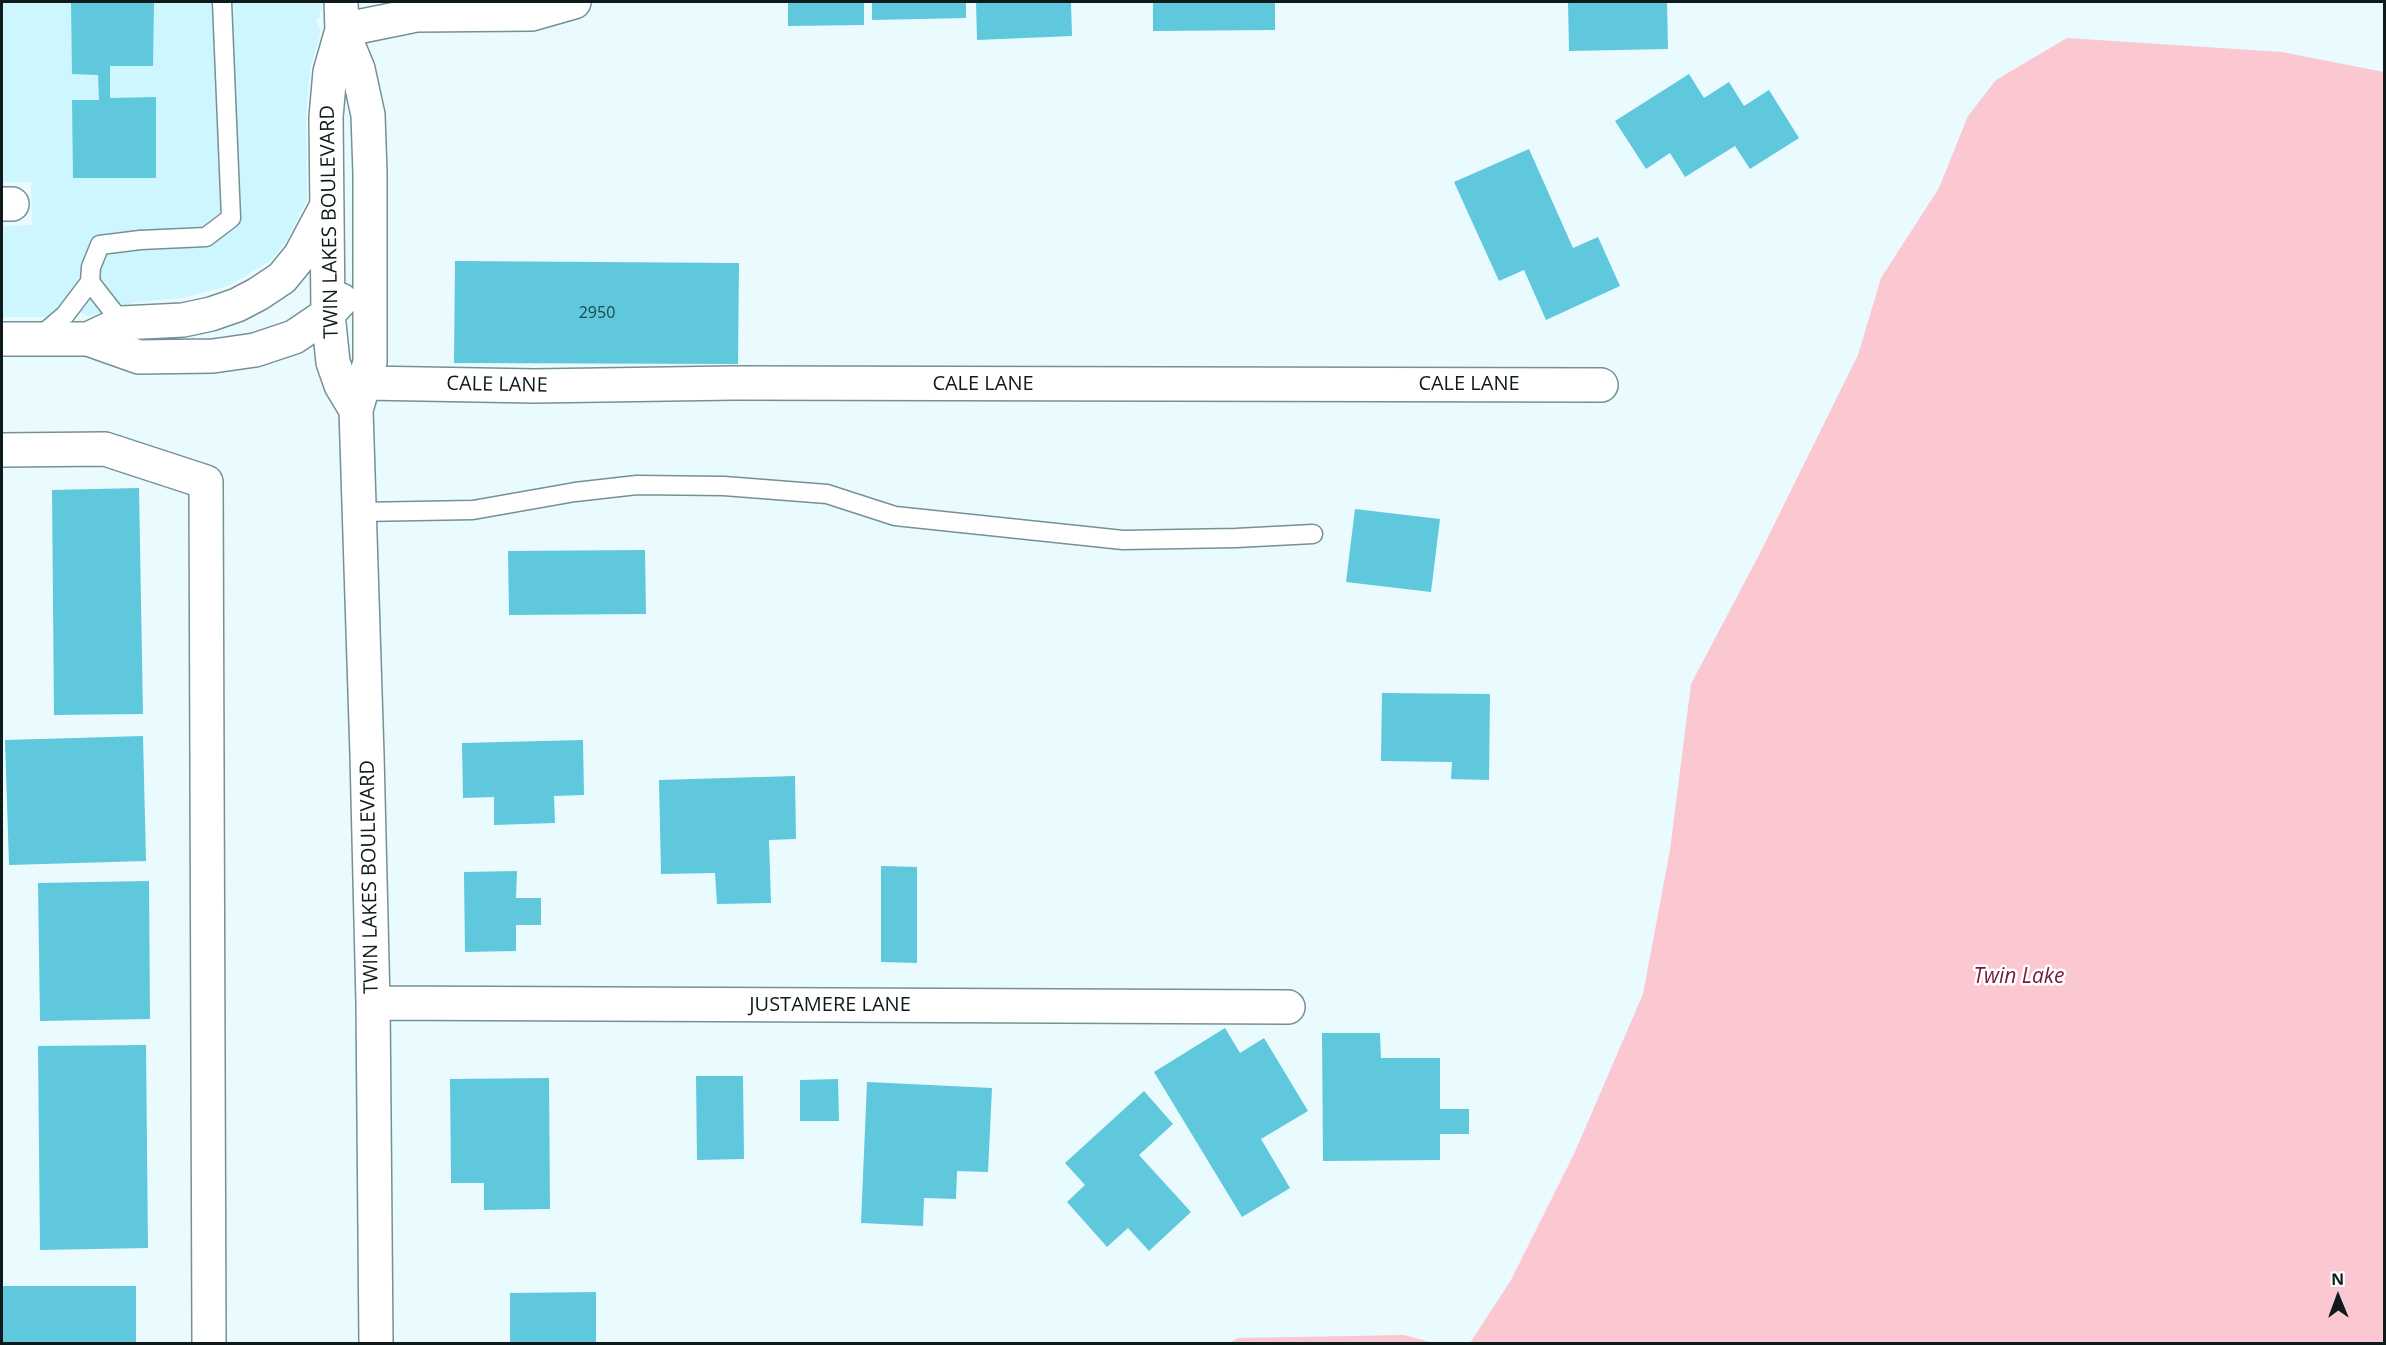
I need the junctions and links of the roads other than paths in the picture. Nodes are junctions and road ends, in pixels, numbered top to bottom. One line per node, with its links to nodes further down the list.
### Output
1 (222, 2): 6 (lane)
2 (574, 2): 3 (street)
3 (341, 16): 4 (street, TWIN LAKES BOULEVARD); 5 (street, TWIN LAKES BOULEVARD)
4 (327, 206): 7 (street, TWIN LAKES BOULEVARD); 8 (street)
5 (370, 266): 7 (street); 13 (street, TWIN LAKES BOULEVARD)
6 (90, 282): 8 (lane); 10 (lane)
7 (328, 314): 11 (street); 13 (street, TWIN LAKES BOULEVARD)
8 (122, 323): 11 (street)
9 (2, 339): 10 (street)
10 (37, 339): 11 (street)
11 (88, 339)
12 (1601, 385): 13 (street, CALE LANE)
13 (361, 397): 15 (street, TWIN LAKES BOULEVARD)
14 (2, 450): 19 (street)
15 (360, 512): 16 (lane); 17 (street, TWIN LAKES BOULEVARD)
16 (1313, 534)
17 (373, 1003): 18 (street, JUSTAMERE LANE); 20 (street, TWIN LAKES BOULEVARD)
18 (1288, 1007)
19 (209, 1344)
20 (376, 1344)

